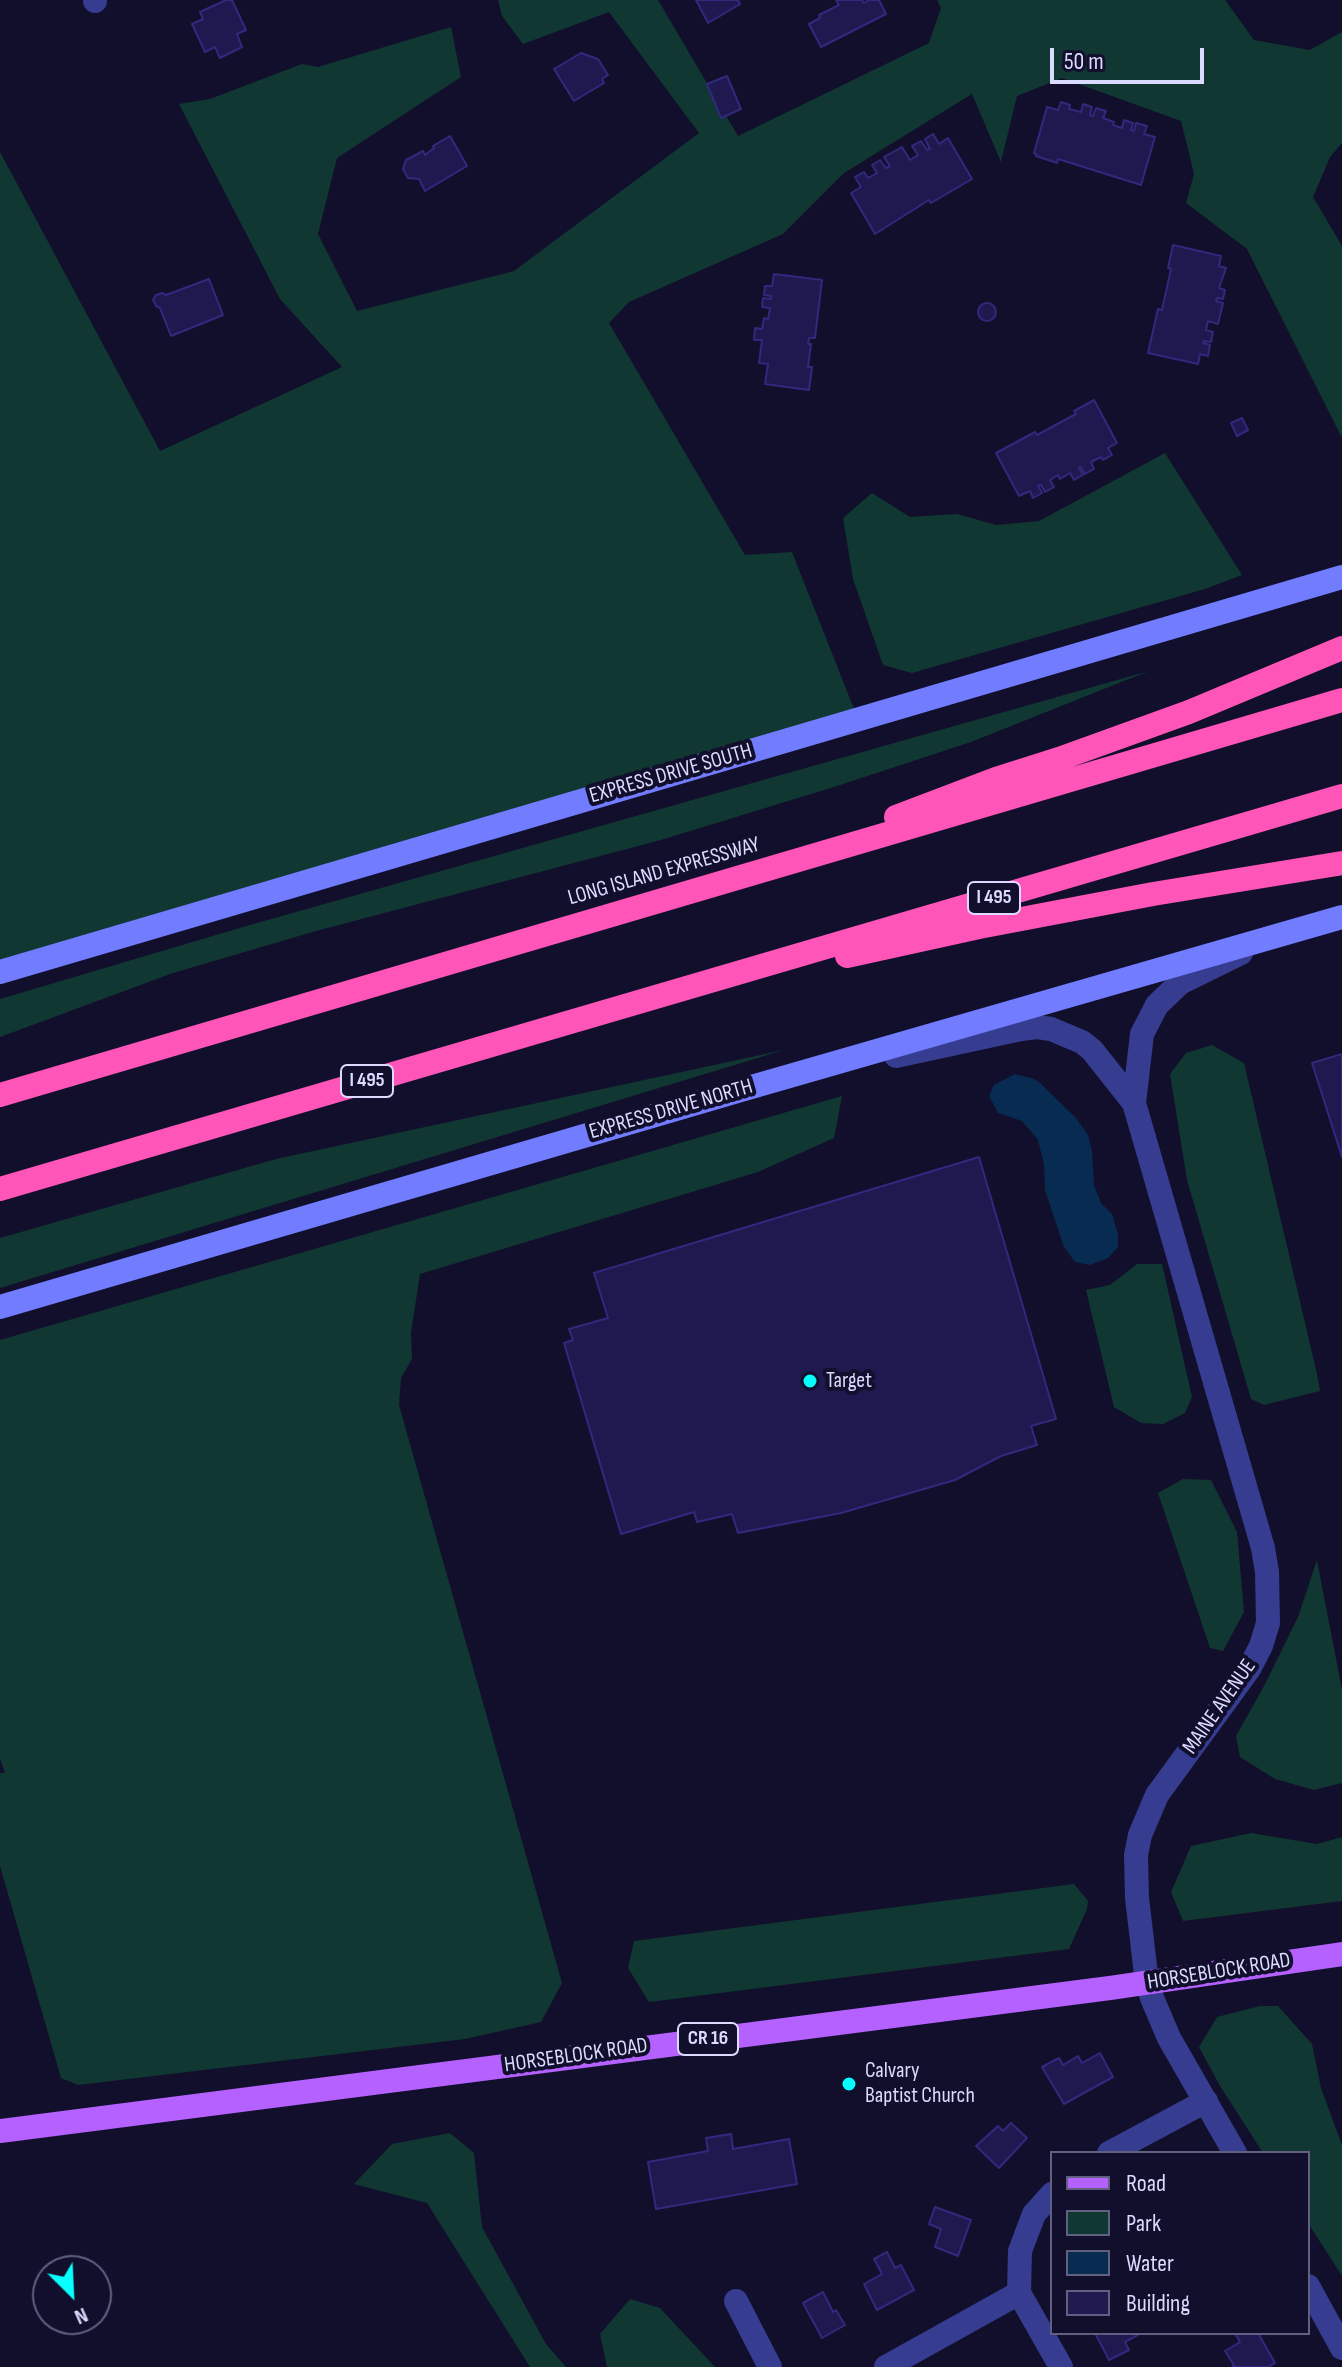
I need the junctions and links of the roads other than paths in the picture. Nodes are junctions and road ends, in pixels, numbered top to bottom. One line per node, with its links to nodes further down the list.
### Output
1 (1342, 577): 9 (main road, EXPRESS DRIVE SOUTH)
2 (1342, 648): 6 (highway)
3 (1342, 700): 6 (highway, LONG ISLAND EXPRESSWAY)
4 (1342, 796): 10 (highway, I 495)
5 (1342, 863): 10 (highway)
6 (742, 877): 12 (highway, LONG ISLAND EXPRESSWAY)
7 (1342, 917): 8 (main road, EXPRESS DRIVE NORTH)
8 (1274, 936): 11 (main road, EXPRESS DRIVE NORTH); 13 (street)
9 (0, 972)
10 (645, 999): 14 (highway, I 495)
11 (741, 1090): 13 (street); 15 (main road, EXPRESS DRIVE NORTH)
12 (0, 1095)
13 (1134, 1103): 17 (street, MAINE AVENUE)
14 (0, 1189)
15 (0, 1307)
16 (1342, 1954): 17 (main road, HORSEBLOCK ROAD / CR 16)
17 (1147, 1983): 18 (street, MAINE AVENUE); 19 (main road, HORSEBLOCK ROAD / CR 16)
18 (1206, 2101): 20 (street); 21 (street, MAINE AVENUE)
19 (0, 2131)
20 (1113, 2151)
21 (1234, 2151)
22 (1050, 2196): 24 (street)
23 (1310, 2290): 26 (street)
24 (1019, 2293): 28 (street); 29 (street)
25 (736, 2301): 27 (street)
26 (1342, 2348)
27 (770, 2367)
28 (886, 2367)
29 (1061, 2367)

